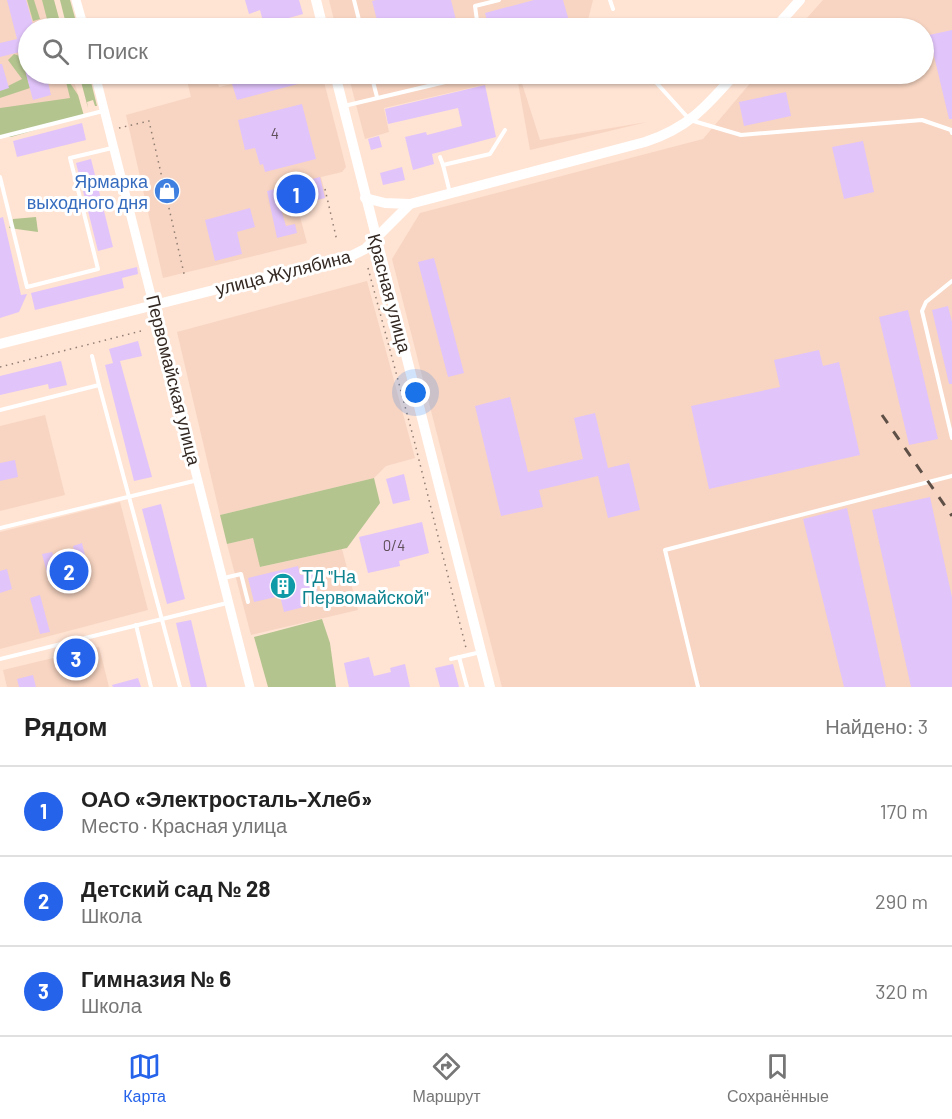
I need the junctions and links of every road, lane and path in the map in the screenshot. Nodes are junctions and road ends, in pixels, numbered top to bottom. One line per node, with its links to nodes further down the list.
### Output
1 (76, 0): 8 (street)
2 (316, 0): 9 (main road)
3 (354, 0): 10 (lane)
4 (499, 0): 11 (lane)
5 (610, 0): 7 (lane)
6 (800, 0): 12 (main road)
7 (613, 9)
8 (80, 18)
9 (320, 18)
10 (358, 18)
11 (477, 18)
12 (784, 18)
13 (97, 84): 21 (street, Первомайская улица)
14 (338, 84): 20 (main road, Красная улица)
15 (374, 84): 19 (lane)
16 (435, 84): 19 (lane)
17 (658, 84): 22 (lane)
18 (726, 84): 22 (main road, улица Жулябина)
19 (377, 97): 20 (lane)
20 (343, 106): 33 (main road, Красная улица)
21 (104, 111): 23 (street, Первомайская улица); 26 (lane)
22 (690, 120): 25 (lane); 32 (main road, улица Жулябина)
23 (110, 130): 27 (street, Первомайская улица); 38 (path)
24 (505, 130): 29 (lane)
25 (952, 133)
26 (0, 137)
27 (115, 147): 30 (lane); 40 (street, Первомайская улица)
28 (440, 157): 29 (lane)
29 (444, 165): 32 (lane)
30 (0, 177)
31 (325, 189): 36 (path)
32 (450, 193): 34 (main road, улица Жулябина)
33 (365, 198): 34 (main road); 35 (main road, Красная улица)
34 (410, 204): 35 (main road, улица Жулябина)
35 (375, 238): 40 (main road, улица Жулябина); 57 (main road, Красная улица)
36 (337, 241)
37 (368, 268): 58 (path)
38 (185, 278)
39 (952, 280): 47 (lane)
40 (154, 305): 42 (main road, улица Жулябина); 49 (street, Первомайская улица)
41 (144, 330): 44 (path)
42 (0, 344)
43 (92, 356): 45 (lane)
44 (0, 368)
45 (99, 385): 46 (lane); 50 (lane)
46 (0, 410)
47 (952, 438)
48 (952, 476): 67 (lane)
49 (199, 479): 50 (lane); 52 (street, Первомайская улица)
50 (130, 495): 51 (lane); 55 (lane)
51 (0, 528)
52 (223, 578): 53 (lane); 54 (street, Первомайская улица)
53 (248, 602)
54 (229, 603): 55 (lane); 64 (street, Первомайская улица)
55 (162, 619): 56 (lane); 63 (lane)
56 (136, 625): 60 (lane); 62 (lane)
57 (481, 652): 58 (lane); 66 (main road, Красная улица)
58 (468, 655): 59 (lane)
59 (459, 657): 61 (lane); 65 (lane)
60 (0, 659)
61 (451, 659)
62 (151, 687)
63 (180, 687)
64 (250, 687)
65 (467, 687)
66 (490, 687)
67 (698, 687)

